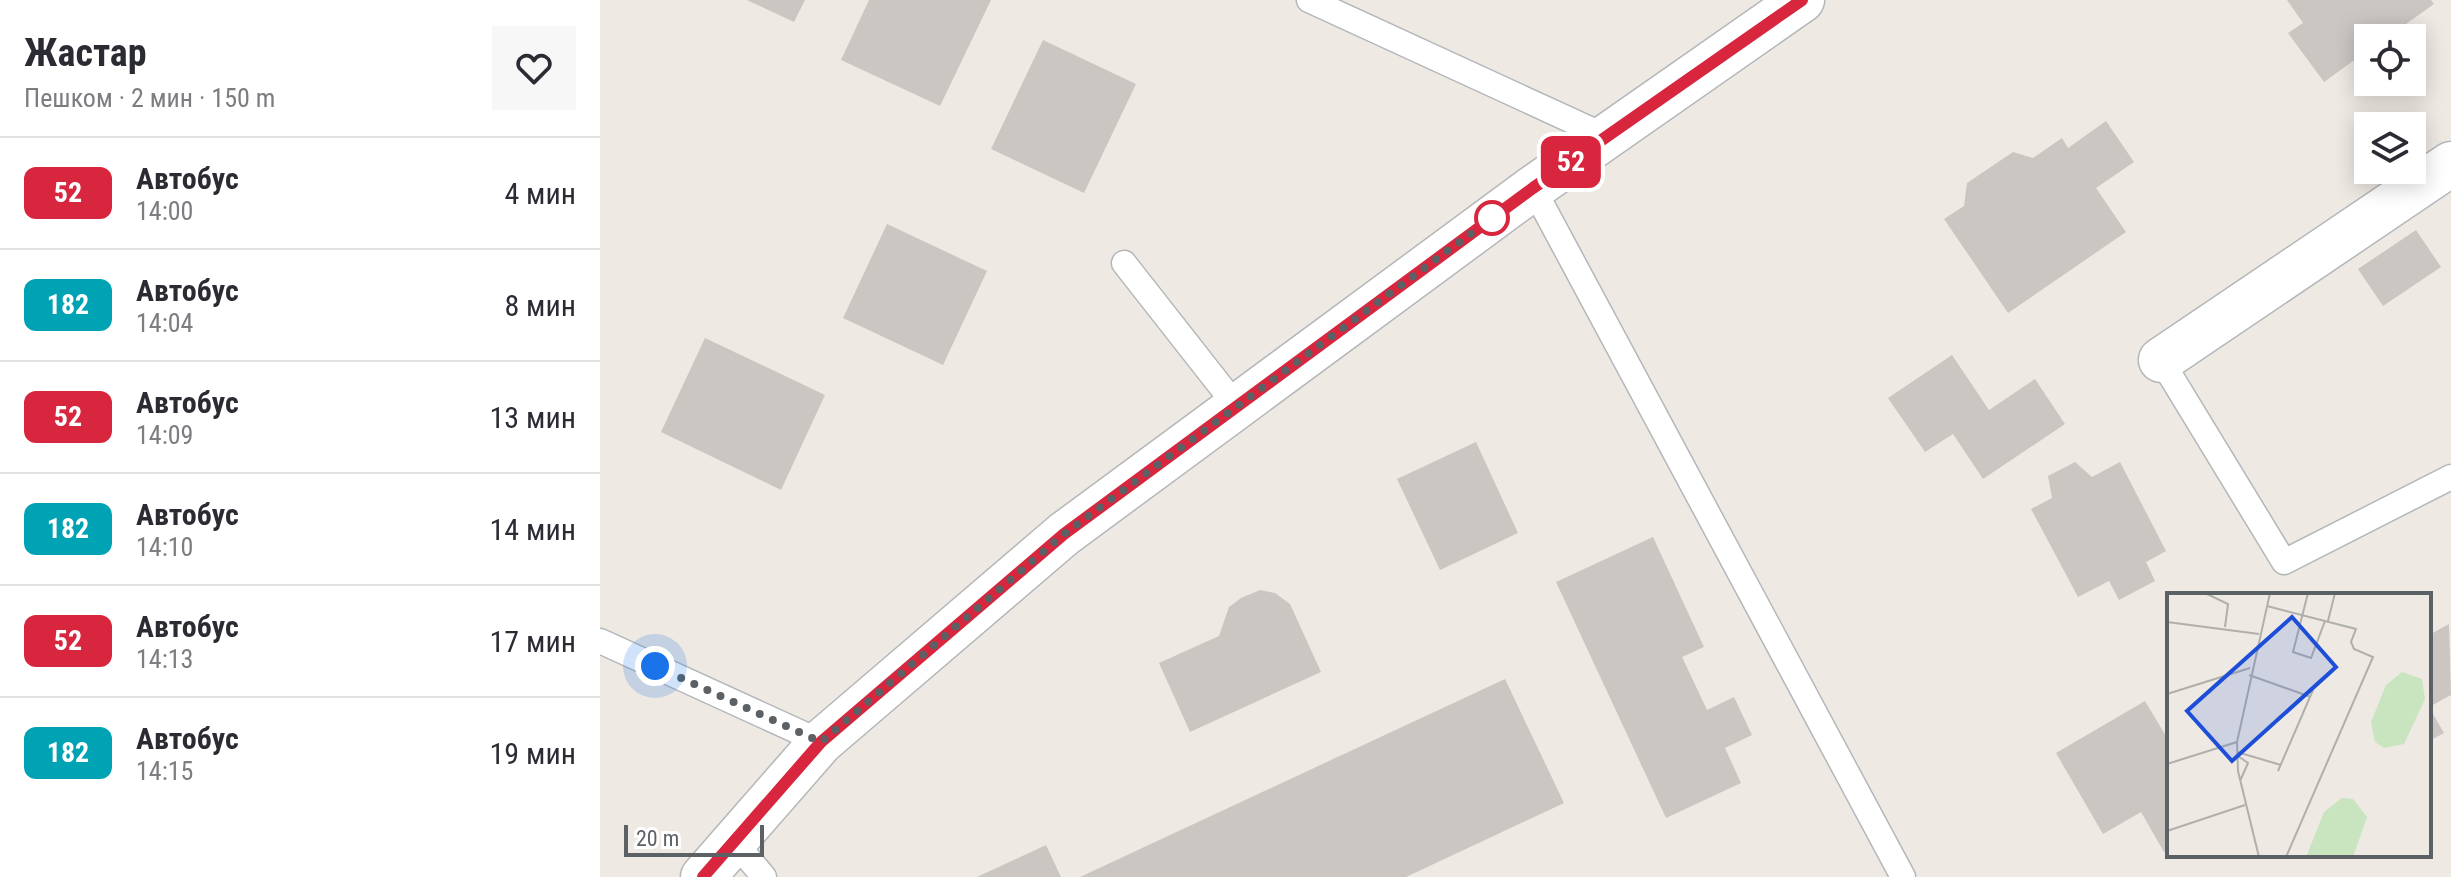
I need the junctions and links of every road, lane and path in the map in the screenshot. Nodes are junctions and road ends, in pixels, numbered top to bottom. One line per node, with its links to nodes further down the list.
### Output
1 (1309, 0): 3 (lane)
2 (1802, 0): 3 (street)
3 (1607, 137): 5 (street)
4 (2451, 164): 7 (street)
5 (1533, 188): 8 (street); 15 (lane)
6 (1124, 263): 8 (lane)
7 (2161, 360): 9 (lane)
8 (1237, 407): 11 (street)
9 (2451, 477)
10 (600, 641): 11 (lane)
11 (821, 742): 12 (street)
12 (733, 840): 13 (street); 14 (lane)
13 (703, 877)
14 (764, 877)
15 (1903, 877)

